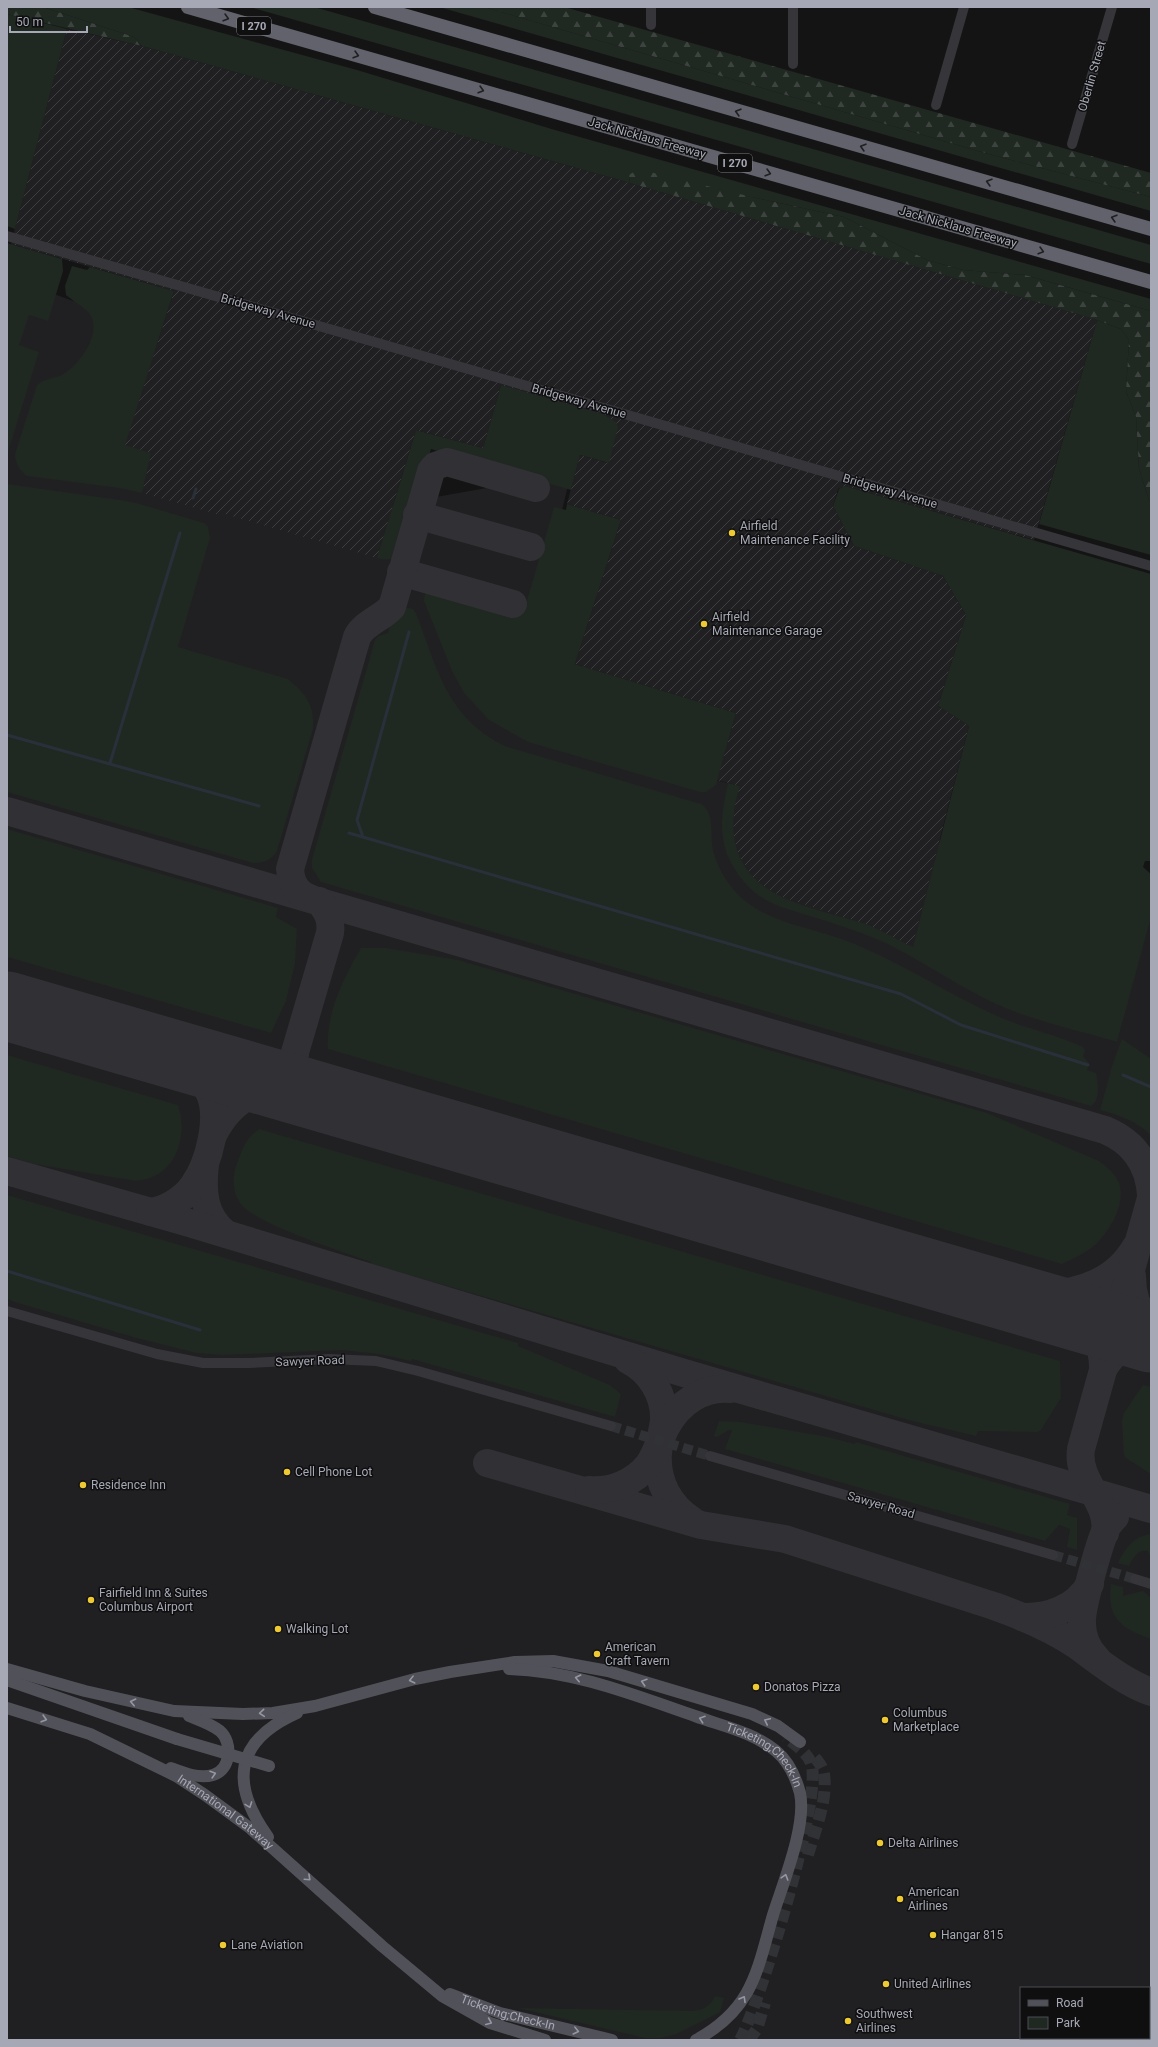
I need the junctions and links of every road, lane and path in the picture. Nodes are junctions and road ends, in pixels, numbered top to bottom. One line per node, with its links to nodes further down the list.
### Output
1 (188, 7): 13 (highway, Jack Nicklaus Freeway / I 270, one-way to 13)
2 (375, 7): 11 (highway, one-way to 2)
3 (652, 7): 7 (street)
4 (793, 7): 8 (street)
5 (964, 7): 9 (street)
6 (1112, 7): 10 (street, Oberlin Street)
7 (652, 25)
8 (793, 64)
9 (936, 105)
10 (1072, 144)
11 (1151, 229)
12 (7, 236): 14 (street, Bridgeway Avenue)
13 (1151, 282)
14 (1151, 566)
15 (7, 1311): 16 (street, Sawyer Road)
16 (611, 1426)
17 (710, 1456): 18 (street, Sawyer Road)
18 (1053, 1555)
19 (1135, 1579): 20 (street)
20 (1151, 1584)
21 (7, 1669): 26 (main road, one-way to 21)
22 (450, 1672): 24 (main road, one-way to 24); 27 (main road, one-way to 22); 34 (main road, Ticketing;Check-In, one-way to 22)
23 (7, 1680): 29 (main road, bridge)
24 (315, 1706): 26 (main road, one-way to 26); 30 (main road, one-way to 30)
25 (7, 1708): 28 (main road, International Gateway, one-way to 28)
26 (174, 1711): 28 (main road, one-way to 26)
27 (800, 1742)
28 (111, 1743): 30 (main road, International Gateway)
29 (269, 1766)
30 (279, 1852): 31 (main road, International Gateway, one-way to 31)
31 (410, 1970): 32 (main road, one-way to 32); 33 (main road, Ticketing;Check-In, one-way to 33)
32 (545, 2040)
33 (612, 2040)
34 (696, 2040)

